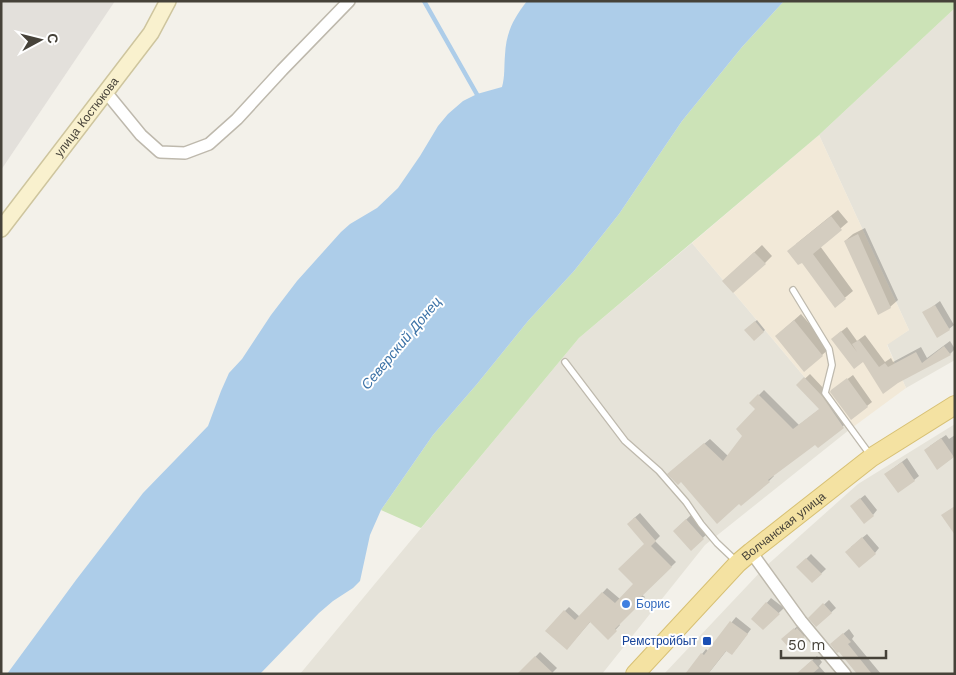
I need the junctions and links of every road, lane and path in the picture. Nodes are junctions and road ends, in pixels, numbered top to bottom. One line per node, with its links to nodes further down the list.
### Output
1 (168, 1): 3 (main road, улица Костюкова)
2 (349, 1): 3 (street)
3 (106, 91): 4 (main road, улица Костюкова)
4 (1, 229)
5 (792, 290): 8 (lane)
6 (565, 362): 9 (lane)
7 (955, 405): 8 (main road, Волчанская улица)
8 (872, 457): 9 (main road, Волчанская улица)
9 (744, 558): 10 (main road, Волчанская улица); 11 (street)
10 (636, 674)
11 (845, 674)

